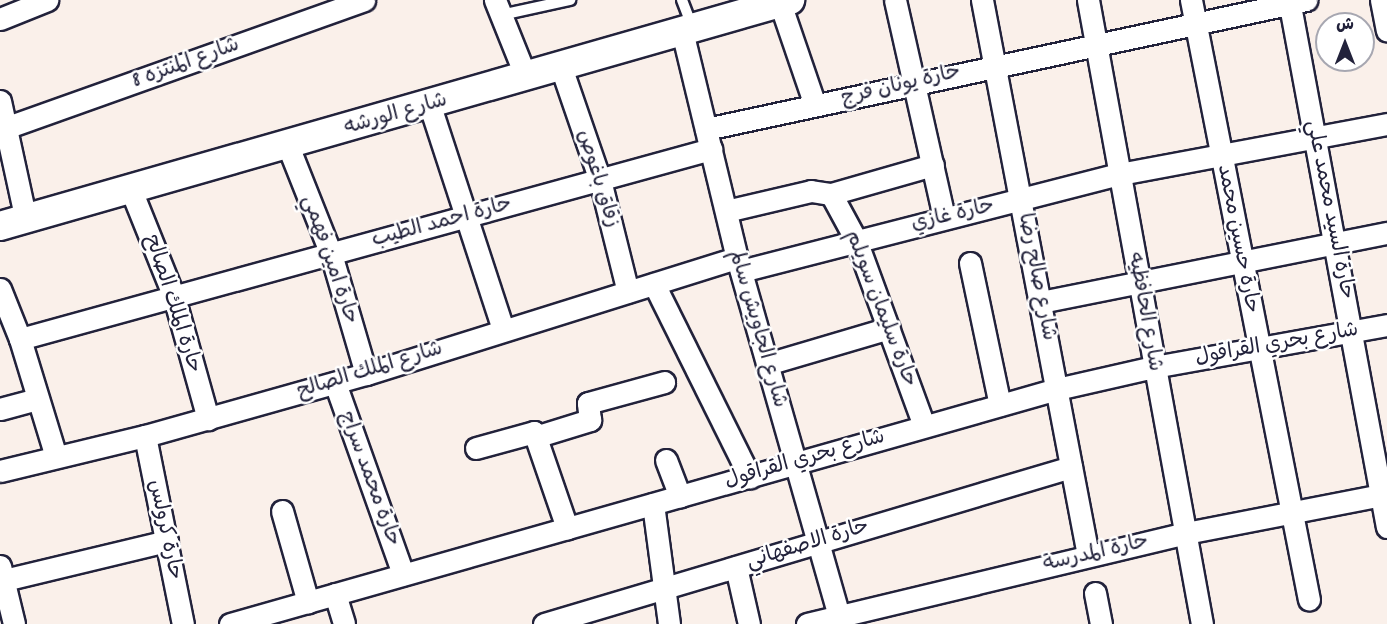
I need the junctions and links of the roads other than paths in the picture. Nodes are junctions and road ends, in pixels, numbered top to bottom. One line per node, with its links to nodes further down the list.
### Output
1 (47, 0): 13 (street)
2 (363, 0): 26 (street, شارع المنتزه 8)
3 (570, 0): 12 (lane)
4 (682, 0): 15 (lane)
5 (895, 0): 21 (street)
6 (982, 0): 18 (street, شارع صالح رضا)
7 (1088, 0): 17 (street, شارع الحافظيه)
8 (1191, 0): 14 (street, حارة حسين محمد)
9 (1381, 0): 16 (street)
10 (785, 1): 15 (street, شارع الورشه); 23 (street)
11 (1295, 1): 14 (street, حارة يونان فرج); 27 (street, حارة السيد محمد علي)
12 (498, 7): 20 (street)
13 (0, 19)
14 (1195, 23): 17 (street, حارة يونان فرج); 30 (street, حارة حسين محمد)
15 (687, 30): 19 (street, شارع الورشه); 28 (street, شارع الجاويش سالم)
16 (1387, 30)
17 (1097, 42): 18 (street, حارة يونان فرج); 32 (street, شارع الحافظيه)
18 (996, 65): 21 (street, حارة يونان فرج); 36 (street, شارع صالح رضا)
19 (561, 67): 20 (street, شارع الورشه); 33 (street, زقاق باغوص)
20 (526, 77): 24 (street, شارع الورشه)
21 (915, 83): 23 (street, حارة يونان فرج); 31 (street)
22 (0, 101): 26 (street)
23 (815, 105): 28 (street, حارة يونان فرج)
24 (430, 106): 29 (street, شارع الورشه); 38 (street)
25 (1387, 124): 27 (street, حارة غازي)
26 (8, 127): 40 (street)
27 (1315, 138): 30 (street, حارة غازي); 43 (street, حارة السيد محمد علي)
28 (708, 139): 33 (street, حارة احمد الطيب); 37 (street, شارع الجاويش سالم)
29 (288, 146): 34 (street, شارع الورشه); 44 (street, حارة امين فهمي)
30 (1221, 156): 32 (street, حارة غازي); 45 (street, حارة حسين محمد)
31 (933, 165): 35 (street); 39 (street)
32 (1120, 174): 36 (street, حارة غازي); 48 (street, شارع الحافظيه)
33 (600, 180): 38 (street, حارة احمد الطيب); 51 (street, زقاق باغوص)
34 (131, 190): 40 (street, شارع الورشه); 52 (street, حارة الملك الصالح)
35 (831, 194): 37 (street); 42 (street, حارة سليمان سويلم)
36 (1021, 201): 39 (street, حارة غازي); 53 (street, شارع صالح رضا)
37 (726, 211): 47 (street, شارع الجاويش سالم)
38 (468, 216): 44 (street, حارة احمد الطيب); 56 (street)
39 (944, 218): 42 (street, حارة غازي)
40 (13, 223)
41 (1387, 233): 43 (street)
42 (856, 240): 47 (street, حارة غازي); 55 (street, حارة سليمان سويلم)
43 (1335, 244): 45 (street); 57 (street, حارة السيد محمد علي)
44 (331, 254): 52 (street, حارة احمد الطيب); 62 (street, حارة امين فهمي)
45 (1242, 262): 48 (street); 59 (street, حارة حسين محمد)
46 (970, 263): 67 (street)
47 (739, 265): 49 (street, شارع الملك الصالح); 60 (street, شارع الجاويش سالم)
48 (1139, 282): 53 (street); 61 (street, شارع الحافظيه)
49 (654, 284): 51 (street, شارع الملك الصالح); 79 (street)
50 (0, 289): 58 (street)
51 (628, 292): 56 (street, شارع الملك الصالح)
52 (174, 297): 58 (street, حارة احمد الطيب); 69 (street, حارة الملك الصالح)
53 (1041, 302): 65 (street, شارع صالح رضا)
54 (1387, 325): 57 (street, شارع بحري القراقول)
55 (888, 328): 60 (street); 70 (street, حارة سليمان سويلم)
56 (503, 330): 62 (street, شارع الملك الصالح)
57 (1351, 332): 59 (street, شارع بحري القراقول); 80 (street, حارة السيد محمد علي)
58 (20, 339): 66 (street)
59 (1258, 350): 61 (street, شارع بحري القراقول); 84 (street, حارة حسين محمد)
60 (767, 364): 76 (street, شارع الجاويش سالم)
61 (1154, 367): 65 (street, شارع بحري القراقول); 87 (street, شارع الحافظيه)
62 (366, 374): 64 (street, شارع الملك الصالح)
63 (664, 382): 72 (street)
64 (335, 383): 69 (street, شارع الملك الصالح); 92 (street, حارة محمد سراج)
65 (1057, 389): 67 (street, شارع بحري القراقول); 77 (street, شارع صالح رضا)
66 (38, 399): 68 (street); 74 (street)
67 (1000, 405): 70 (street, شارع بحري القراقول)
68 (0, 409)
69 (208, 419): 71 (street, شارع الملك الصالح)
70 (924, 426): 76 (street, شارع بحري القراقول)
71 (145, 436): 74 (street, شارع الملك الصالح); 88 (street, حارة كرولس)
72 (535, 437): 73 (street); 86 (street)
73 (476, 448)
74 (56, 457): 78 (street, شارع الملك الصالح)
75 (666, 460): 81 (street)
76 (795, 464): 79 (street, شارع بحري القراقول); 89 (street, شارع الجاويش سالم)
77 (1071, 467): 89 (street, حارة الاصفهاني); 90 (street, شارع صالح رضا)
78 (0, 471)
79 (750, 477): 81 (street, شارع بحري القراقول)
80 (1384, 495): 84 (street, حارة المدرسة); 85 (street, حارة السيد محمد علي)
81 (680, 496): 82 (street, شارع بحري القراقول)
82 (653, 504): 86 (street, شارع بحري القراقول); 94 (street)
83 (282, 511): 98 (street)
84 (1292, 513): 87 (street, حارة المدرسة); 97 (street, حارة حسين محمد)
85 (1387, 527)
86 (567, 528): 92 (street, شارع بحري القراقول)
87 (1186, 533): 90 (street, حارة المدرسة); 109 (street, شارع الحافظيه)
88 (166, 541): 93 (street); 101 (street, حارة كرولس)
89 (818, 543): 91 (street, حارة الاصفهاني); 99 (street, شارع الجاويش سالم)
90 (1088, 555): 99 (street, حارة المدرسة)
91 (736, 567): 94 (street, حارة الاصفهاني); 106 (street)
92 (403, 574): 96 (street, شارع بحري القراقول)
93 (1, 575): 100 (street)
94 (664, 588): 104 (street, حارة الاصفهاني); 105 (street)
95 (1095, 593): 108 (street)
96 (335, 594): 98 (street, شارع بحري القراقول); 103 (street)
97 (1309, 600)
98 (308, 602): 102 (street, شارع بحري القراقول)
99 (839, 620): 107 (street, حارة المدرسة)
100 (14, 624)
101 (183, 624)
102 (230, 624)
103 (344, 624)
104 (544, 624)
105 (669, 624)
106 (749, 624)
107 (807, 624)
108 (1101, 624)
109 (1202, 624)

